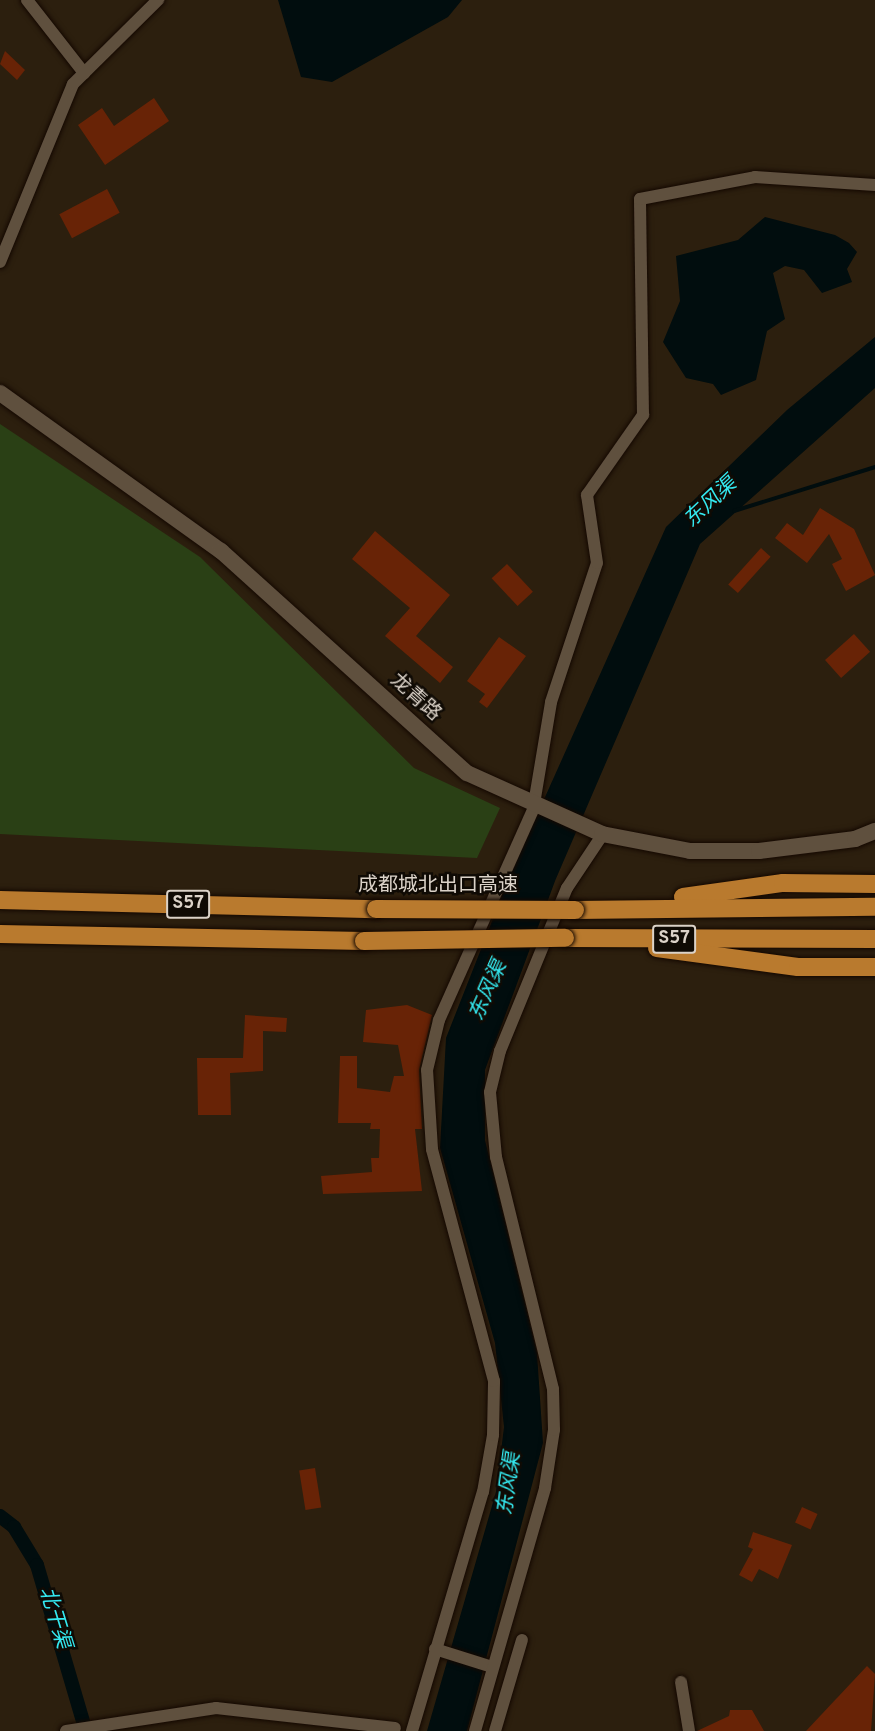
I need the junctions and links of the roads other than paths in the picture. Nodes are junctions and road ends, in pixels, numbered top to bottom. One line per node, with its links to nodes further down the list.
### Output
1 (27, 0): 3 (street)
2 (158, 0): 3 (street)
3 (84, 73): 5 (street)
4 (875, 185): 7 (street)
5 (0, 262)
6 (0, 393): 7 (street, 龙青路)
7 (534, 804): 9 (street, 龙青路); 19 (street)
8 (875, 831): 9 (street, 龙青路)
9 (603, 834): 20 (street)
10 (875, 884): 12 (highway)
11 (0, 900): 12 (highway, 成都城北出口高速 / S57, bridge)
12 (615, 906): 13 (highway, 成都城北出口高速 / S57)
13 (875, 907)
14 (0, 934): 15 (highway, S57, bridge)
15 (584, 939): 16 (highway, S57); 17 (highway)
16 (875, 939)
17 (875, 967)
18 (522, 1640): 26 (street)
19 (435, 1648): 20 (street); 24 (street)
20 (492, 1668): 25 (street)
21 (681, 1682): 27 (street)
22 (395, 1728): 23 (street)
23 (66, 1731)
24 (412, 1731)
25 (475, 1731)
26 (495, 1731)
27 (689, 1731)

